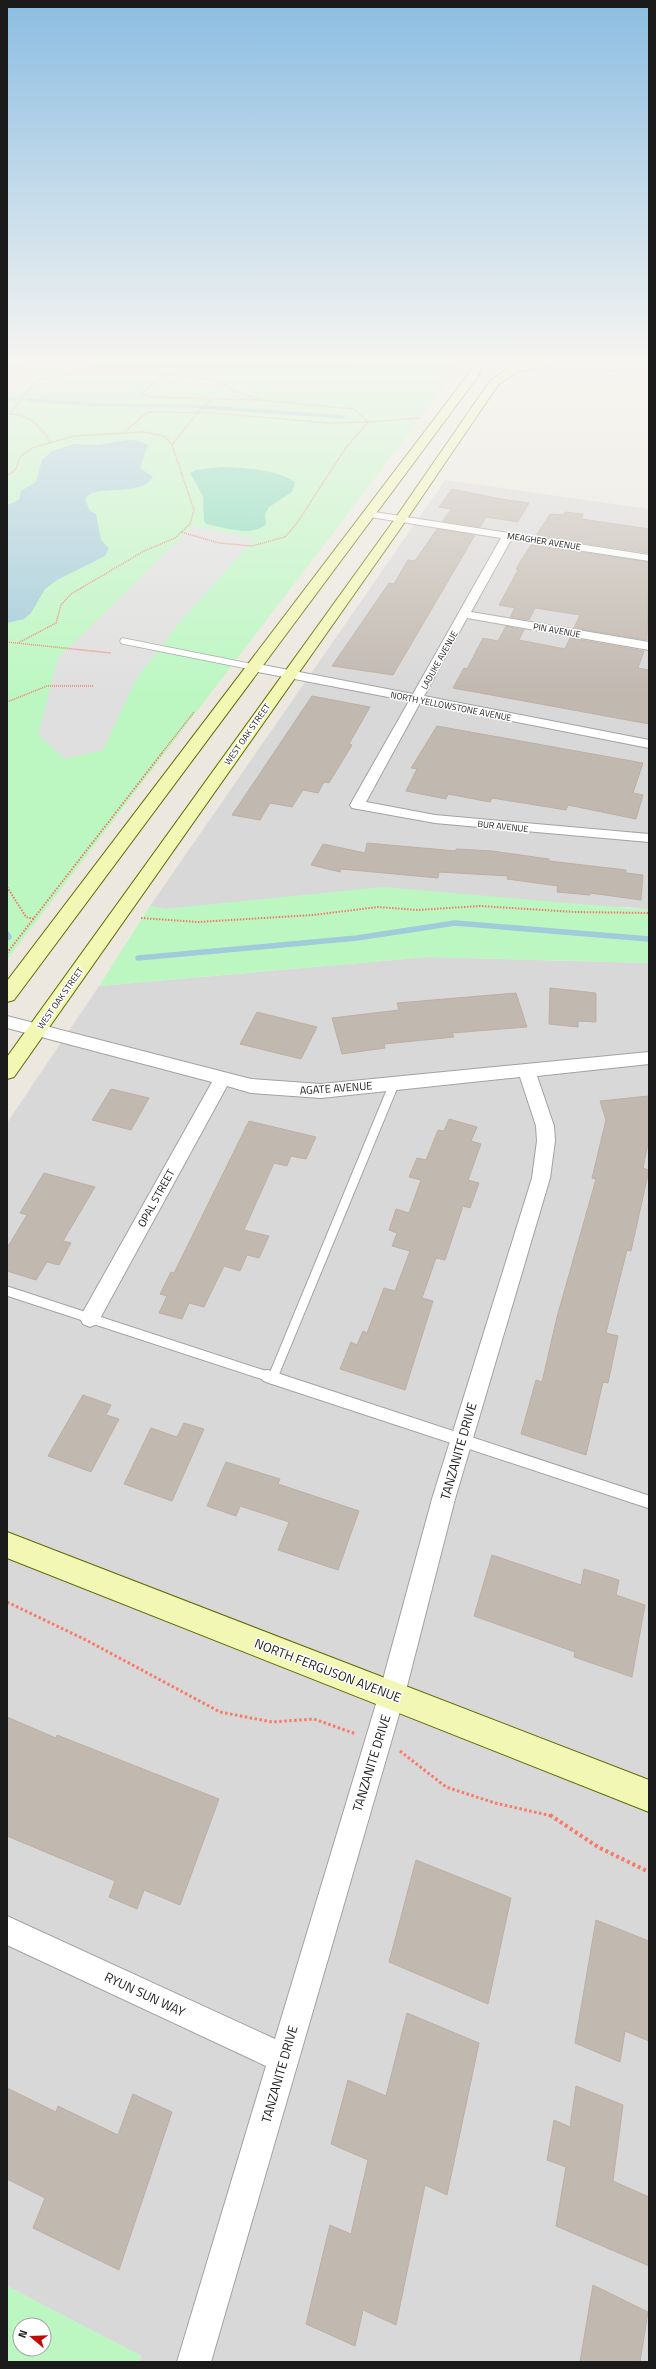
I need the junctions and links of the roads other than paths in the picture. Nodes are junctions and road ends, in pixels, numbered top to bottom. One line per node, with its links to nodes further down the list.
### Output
1 (399, 473): 3 (main road)
2 (433, 473): 4 (main road, WEST OAK STREET)
3 (368, 514): 4 (street, MEAGHER AVENUE); 10 (main road)
4 (401, 519): 5 (street, MEAGHER AVENUE); 11 (main road, WEST OAK STREET)
5 (508, 536): 6 (street, MEAGHER AVENUE); 7 (street, LADUKE AVENUE)
6 (649, 558)
7 (464, 614): 9 (street, PIN AVENUE); 12 (street, LADUKE AVENUE)
8 (123, 641): 10 (lane)
9 (649, 646)
10 (253, 667): 11 (street, NORTH YELLOWSTONE AVENUE); 16 (main road)
11 (289, 675): 12 (street, NORTH YELLOWSTONE AVENUE); 18 (main road, WEST OAK STREET)
12 (416, 699): 13 (street, NORTH YELLOWSTONE AVENUE); 14 (street, LADUKE AVENUE)
13 (649, 744)
14 (357, 805): 15 (street, BUR AVENUE)
15 (649, 838)
16 (7, 995)
17 (7, 1022): 18 (street, AGATE AVENUE)
18 (37, 1030): 21 (main road, WEST OAK STREET); 22 (street, AGATE AVENUE)
19 (649, 1058): 20 (street, AGATE AVENUE)
20 (527, 1071): 23 (street, AGATE AVENUE); 27 (street, TANZANITE DRIVE)
21 (7, 1072)
22 (222, 1078): 23 (street, AGATE AVENUE); 25 (street, OPAL STREET)
23 (394, 1084): 26 (lane)
24 (7, 1290): 25 (lane)
25 (90, 1318): 26 (lane)
26 (273, 1378): 27 (lane)
27 (461, 1440): 28 (lane); 30 (street, TANZANITE DRIVE)
28 (649, 1502)
29 (7, 1545): 30 (main road, NORTH FERGUSON AVENUE)
30 (392, 1694): 31 (main road, NORTH FERGUSON AVENUE); 33 (street, TANZANITE DRIVE)
31 (649, 1796)
32 (7, 1930): 33 (street, RYUN SUN WAY)
33 (284, 2059): 34 (street, TANZANITE DRIVE)
34 (194, 2362)

